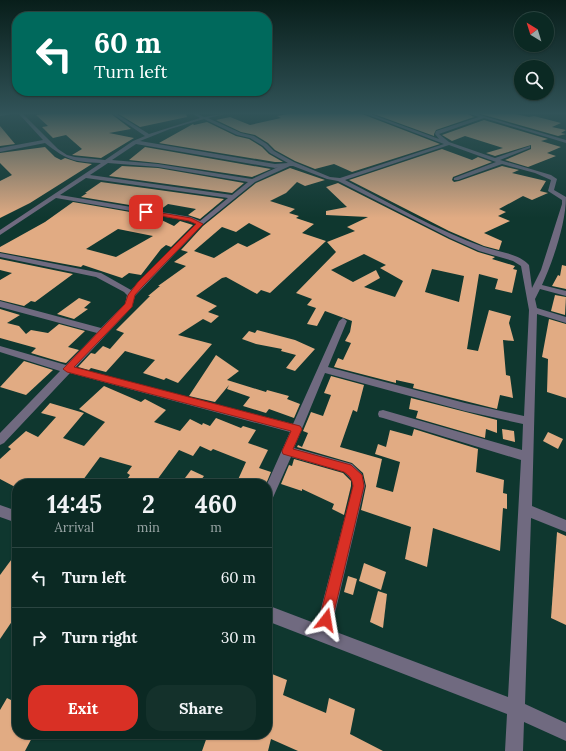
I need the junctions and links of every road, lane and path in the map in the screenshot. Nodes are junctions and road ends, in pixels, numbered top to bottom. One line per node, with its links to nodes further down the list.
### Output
1 (10, 148): 9 (street)
2 (54, 148): 10 (street)
3 (127, 148): 10 (street)
4 (171, 148): 12 (street)
5 (268, 148): 12 (street)
6 (436, 148): 15 (street)
7 (460, 148): 11 (street)
8 (526, 148): 11 (street)
9 (0, 150)
10 (109, 160): 13 (street); 16 (street)
11 (498, 161): 14 (street); 22 (street)
12 (285, 166): 15 (street); 16 (street)
13 (85, 176): 17 (street); 18 (street)
14 (456, 179)
15 (340, 180): 26 (street)
16 (253, 181): 18 (street)
17 (56, 196): 19 (street); 20 (street)
18 (235, 197): 19 (street)
19 (200, 224): 24 (street)
20 (0, 234)
21 (0, 254): 24 (street)
22 (538, 286): 23 (street); 26 (street)
23 (566, 294)
24 (132, 295): 29 (street)
25 (0, 304): 29 (street)
26 (532, 304): 27 (street); 34 (street)
27 (566, 320)
28 (343, 321): 32 (street)
29 (104, 332): 31 (street)
30 (0, 349): 31 (street)
31 (67, 369): 35 (street); 36 (street)
32 (322, 369): 34 (street); 35 (street)
33 (383, 414): 38 (street)
34 (529, 421): 38 (street)
35 (297, 429): 37 (street)
36 (0, 440)
37 (287, 451): 39 (street); 45 (street)
38 (527, 456): 40 (street)
39 (272, 486)
40 (525, 509): 43 (street); 46 (street)
41 (0, 511): 42 (street)
42 (12, 515)
43 (566, 526)
44 (272, 615): 45 (street)
45 (322, 634): 46 (street)
46 (516, 709): 47 (street); 48 (street)
47 (566, 732)
48 (514, 751)

